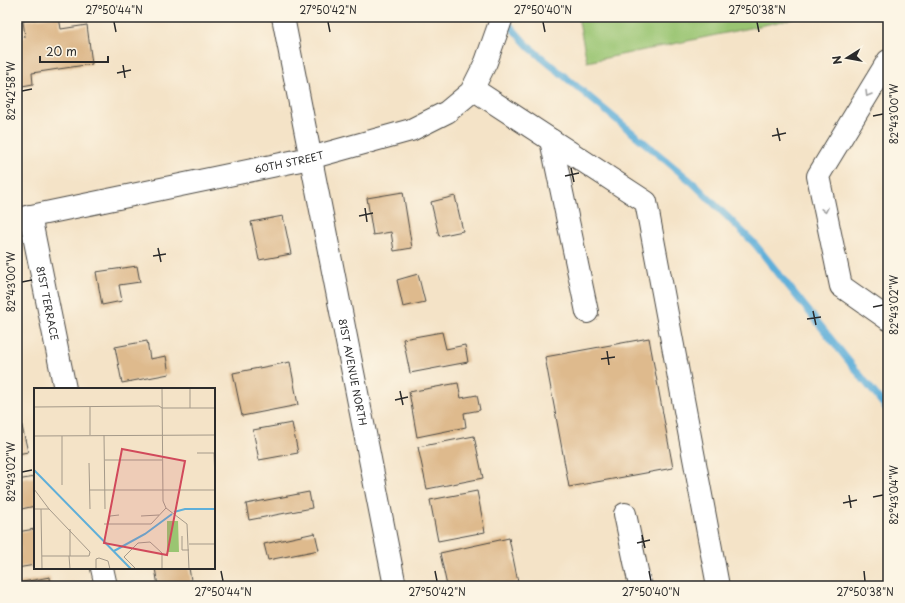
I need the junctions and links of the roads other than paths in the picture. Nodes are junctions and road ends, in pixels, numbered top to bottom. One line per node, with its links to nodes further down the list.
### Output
1 (283, 17): 6 (street, 81ST AVENUE NORTH)
2 (502, 17): 4 (street, 60TH STREET)
3 (888, 61): 9 (street, one-way to 9)
4 (473, 89): 5 (street); 6 (street, 60TH STREET)
5 (551, 140): 8 (street); 16 (street)
6 (310, 158): 7 (street, 60TH STREET); 14 (street, 81ST AVENUE NORTH)
7 (24, 218): 10 (street, 81ST TERRACE)
8 (587, 312)
9 (888, 319)
10 (66, 388)
11 (625, 514): 15 (street)
12 (102, 569): 13 (street)
13 (106, 586)
14 (395, 586)
15 (642, 586)
16 (718, 586)

